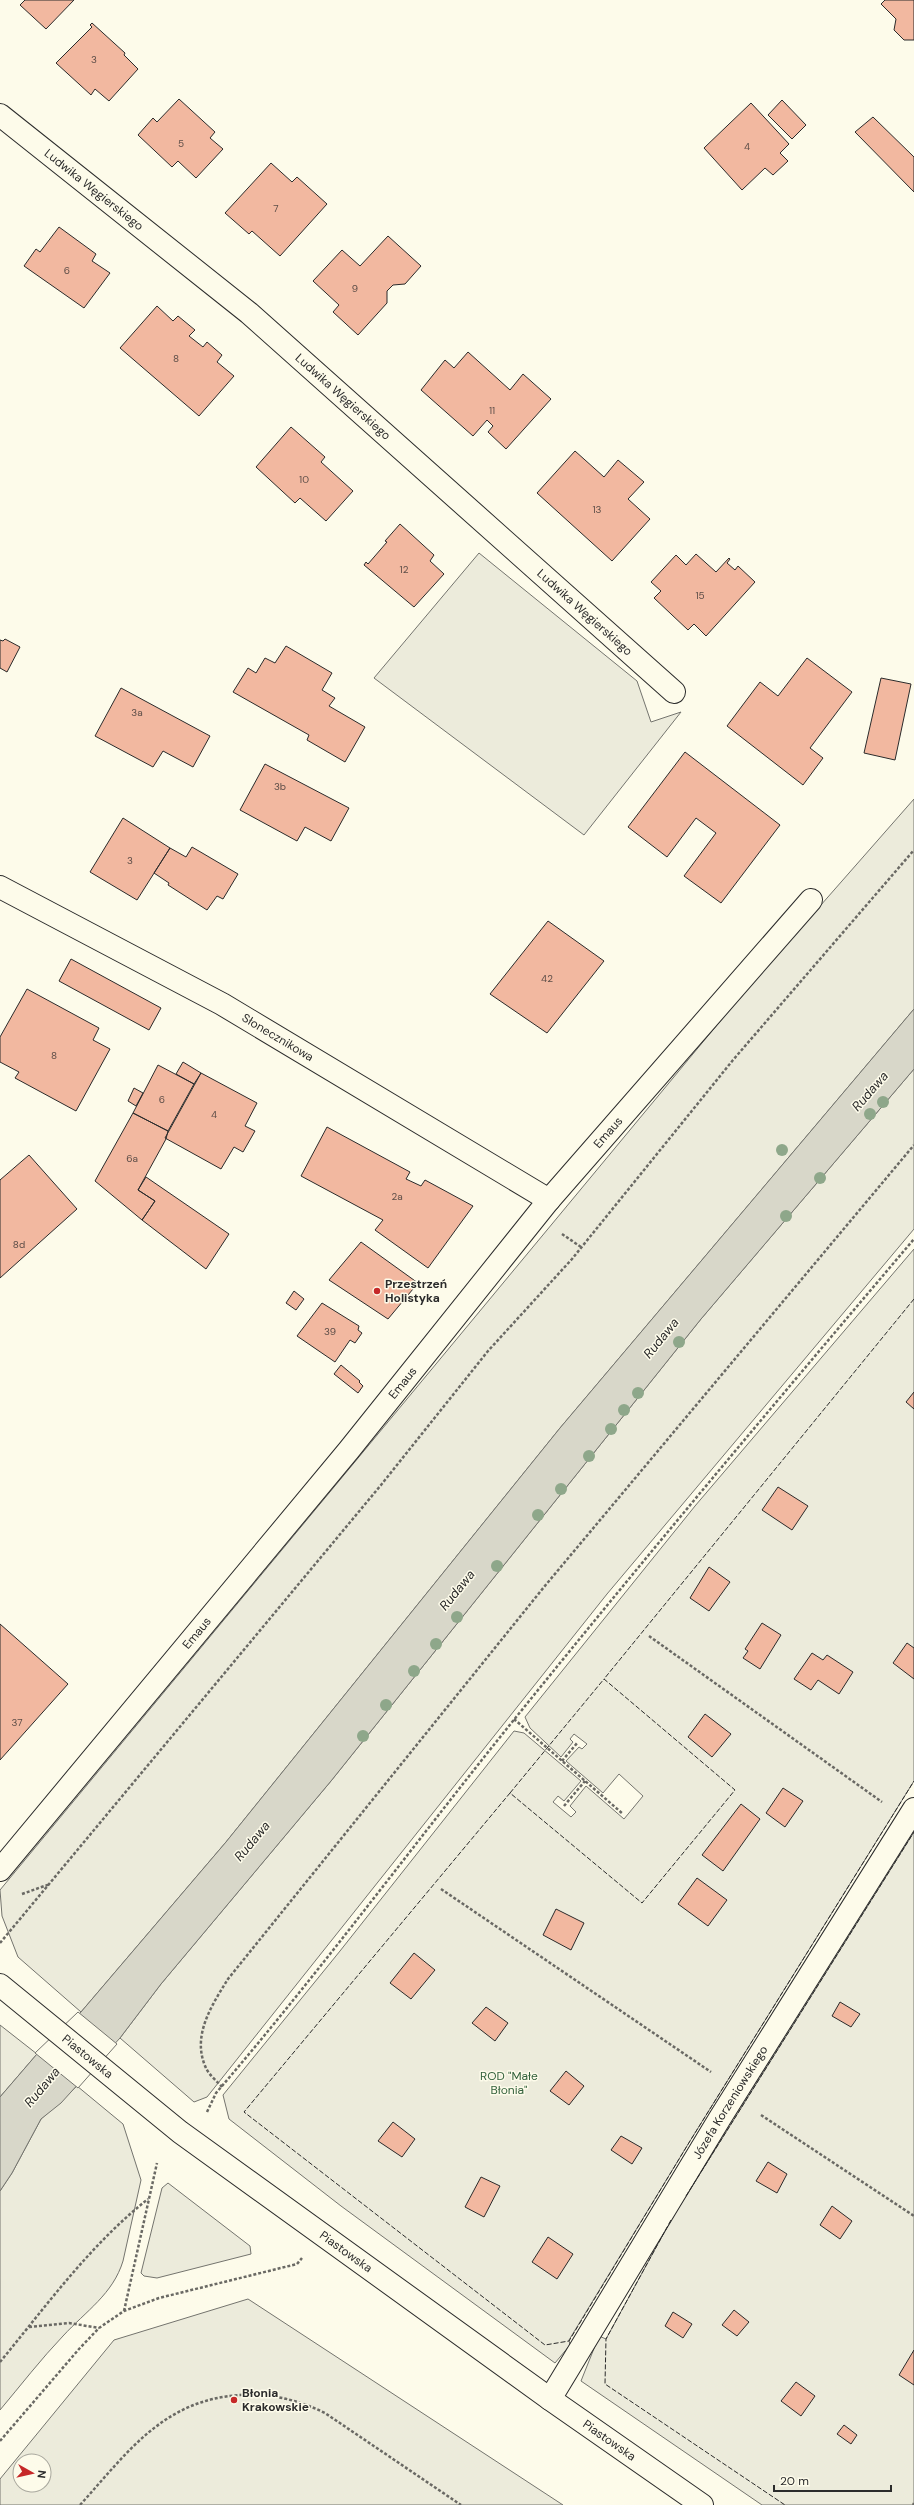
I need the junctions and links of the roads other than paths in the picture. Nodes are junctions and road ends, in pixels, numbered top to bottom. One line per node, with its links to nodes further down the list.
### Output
1 (0, 115): 2 (street, Ludwika Węgierskiego)
2 (674, 692)
3 (0, 887): 5 (street, Słonecznikowa)
4 (811, 900): 5 (street, Emaus)
5 (549, 1200): 7 (street, Emaus)
6 (914, 1809): 9 (street, Józefa Korzeniowskiego)
7 (0, 1870)
8 (0, 1985): 9 (street, Piastowska)
9 (550, 2399): 10 (street, Piastowska)
10 (702, 2505)

